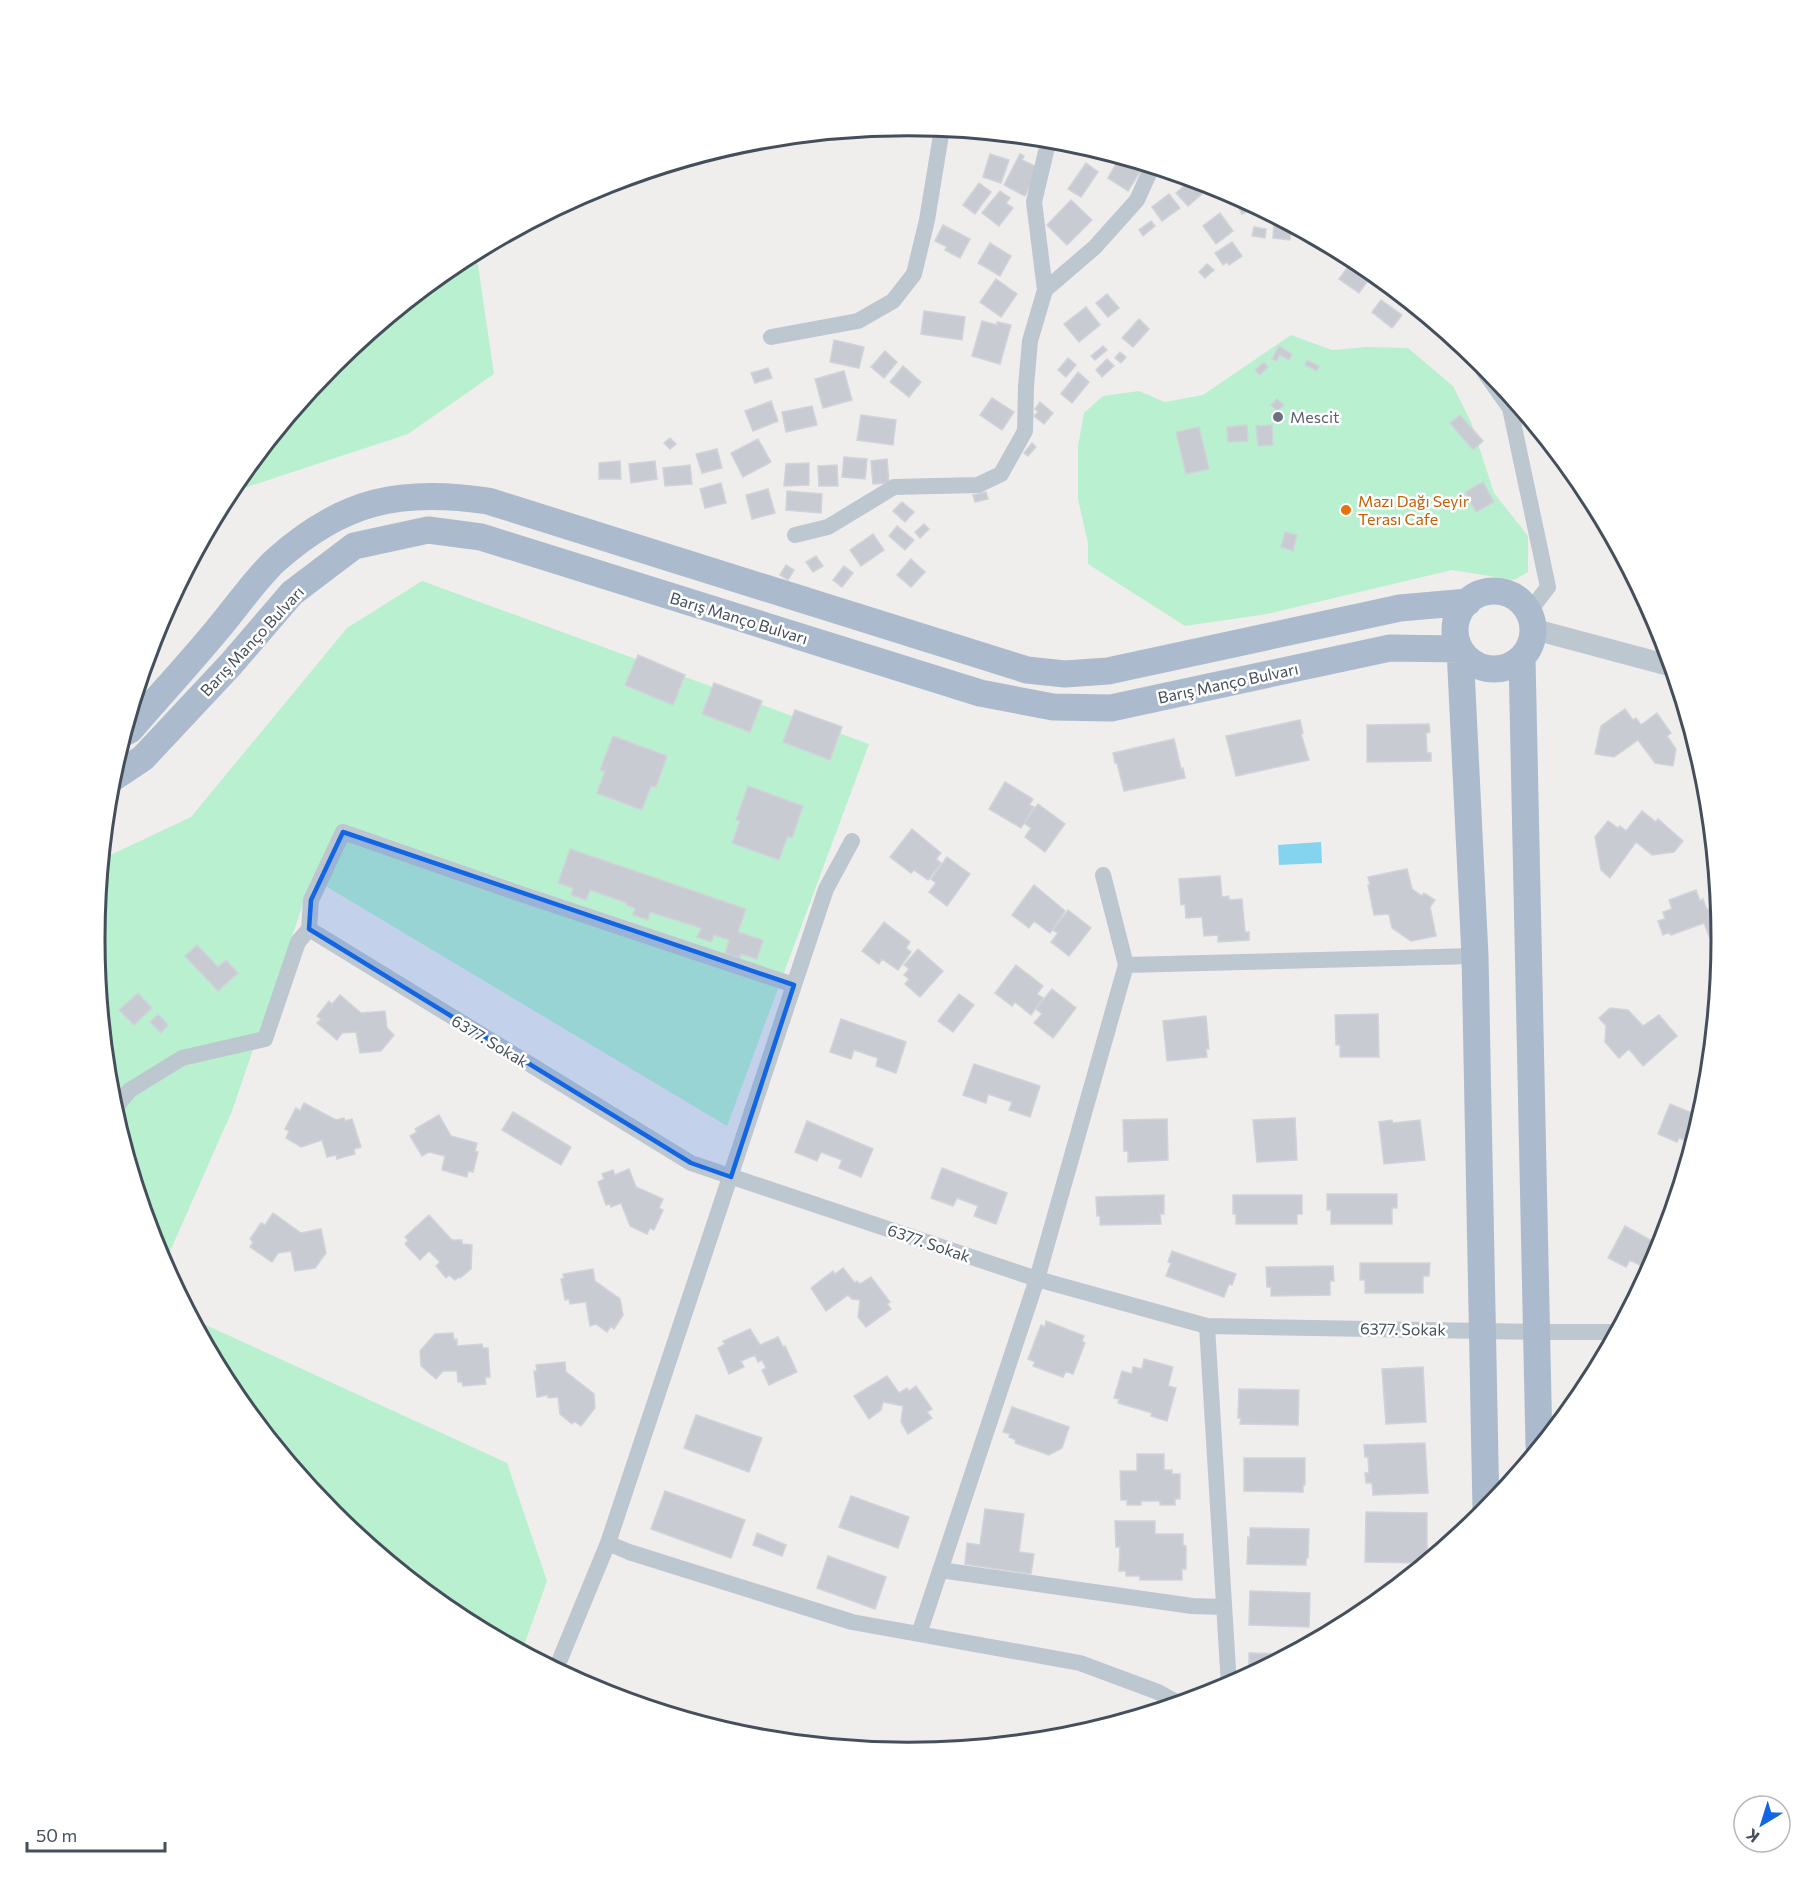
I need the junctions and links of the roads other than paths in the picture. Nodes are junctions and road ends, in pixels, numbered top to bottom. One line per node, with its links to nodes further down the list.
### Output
1 (941, 137): 5 (street)
2 (1047, 148): 4 (street)
3 (1149, 174): 4 (street)
4 (1045, 290): 7 (street)
5 (771, 337)
6 (1509, 407): 9 (street)
7 (795, 536)
8 (1468, 602): 9 (main road); 10 (main road); 13 (main road, Barış Manço Bulvarı)
9 (1531, 621): 11 (main road); 12 (street)
10 (1460, 649): 11 (main road); 14 (main road, Barış Manço Bulvarı); 18 (main road)
11 (1522, 658): 26 (main road)
12 (1661, 663)
13 (134, 724)
14 (122, 772)
15 (852, 841): 20 (street)
16 (1103, 875): 19 (street)
17 (309, 929): 20 (street); 21 (street); 22 (street, 6377. Sokak)
18 (1475, 956): 19 (street); 25 (main road)
19 (1126, 965): 23 (street)
20 (794, 985): 22 (street)
21 (121, 1101)
22 (731, 1177): 23 (street, 6377. Sokak); 30 (street)
23 (1037, 1279): 24 (street, 6377. Sokak); 31 (street)
24 (1207, 1326): 25 (street, 6377. Sokak); 32 (street)
25 (1483, 1330): 26 (street, 6377. Sokak); 29 (main road)
26 (1536, 1332): 27 (street, 6377. Sokak); 28 (main road)
27 (1608, 1332)
28 (1539, 1436)
29 (1486, 1496)
30 (608, 1543): 33 (street); 34 (street)
31 (940, 1570): 32 (street); 33 (street)
32 (1223, 1607): 35 (street)
33 (919, 1634): 36 (street)
34 (559, 1662)
35 (1227, 1675)
36 (1169, 1698)

